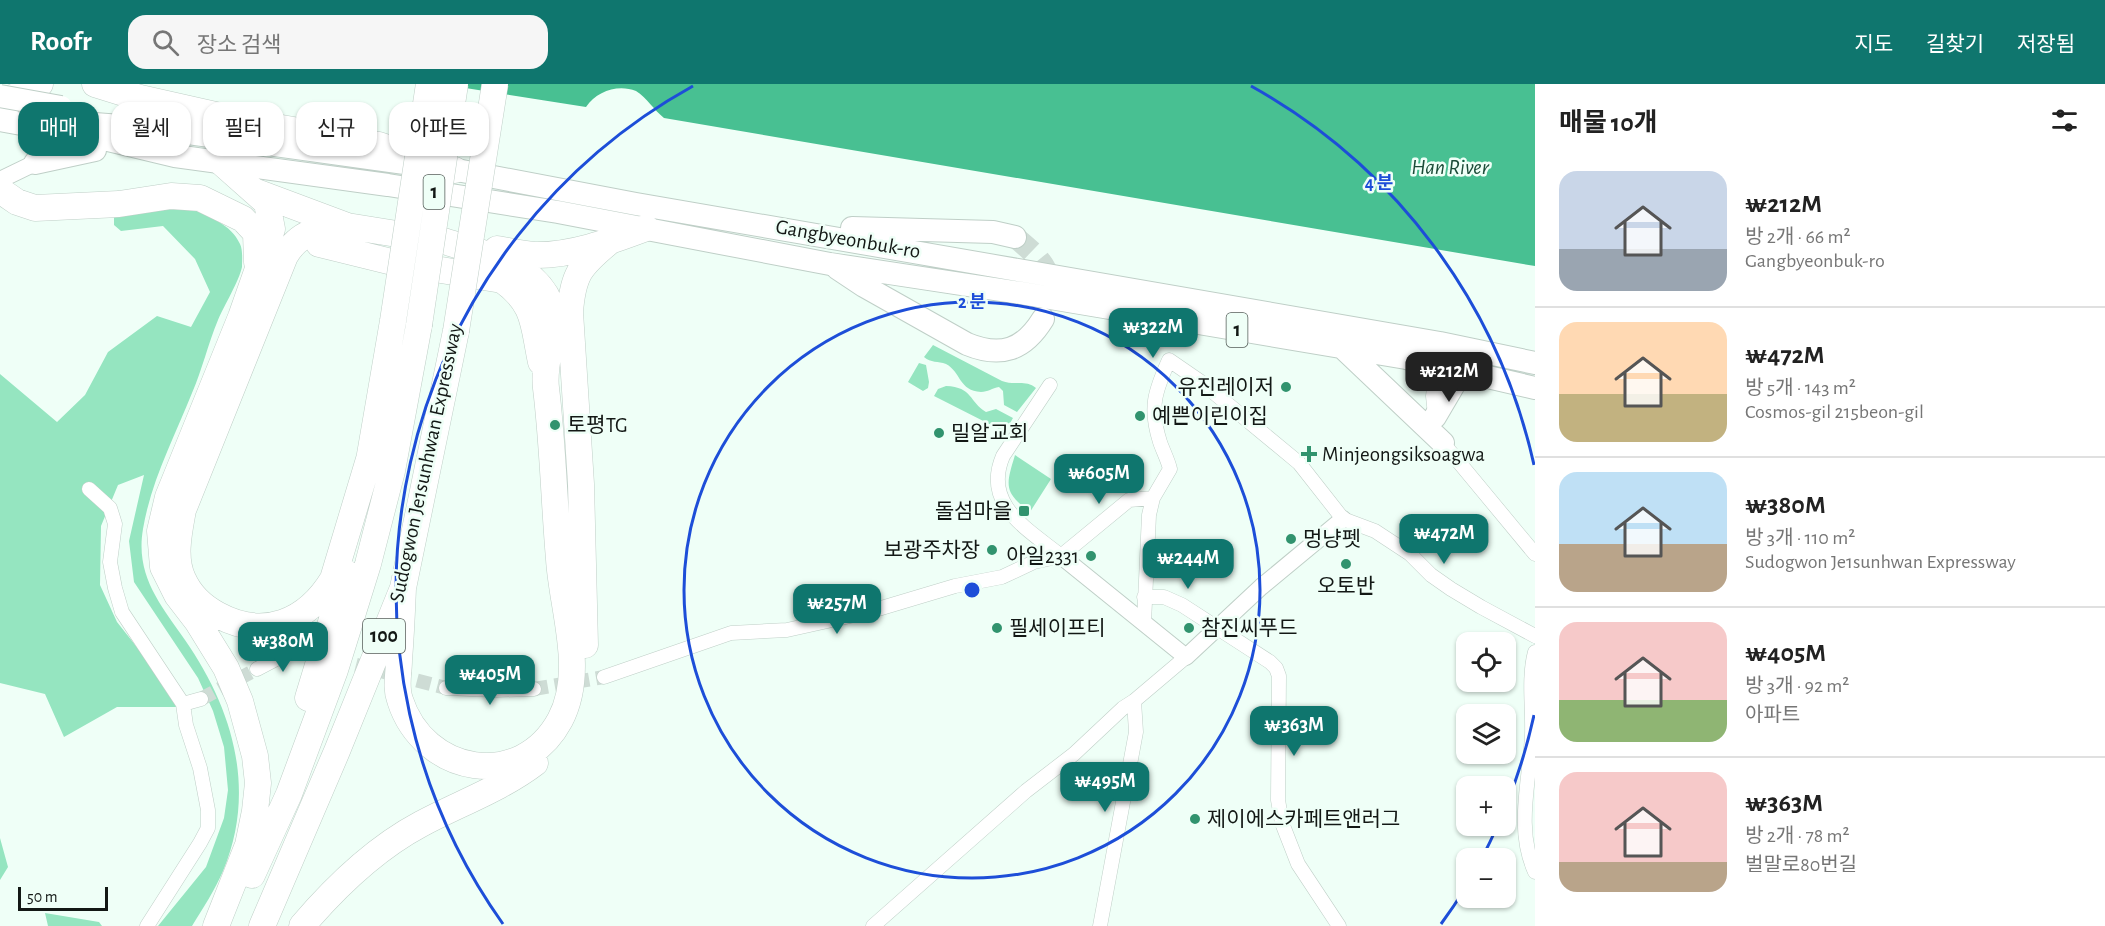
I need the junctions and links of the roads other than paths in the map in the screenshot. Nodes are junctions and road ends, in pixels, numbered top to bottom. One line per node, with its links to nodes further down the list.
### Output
1 (40, 84): 8 (highway)
2 (95, 84): 20 (highway)
3 (429, 84): 43 (highway, Sudogwon Je1sunhwan Expressway / 100, bridge)
4 (454, 84): 65 (highway, Sudogwon Je1sunhwan Expressway / 100, bridge)
5 (495, 84): 49 (highway, Sudogwon Je1sunhwan Expressway / 100, bridge)
6 (0, 96): 7 (highway, Gangbyeonbuk-ro, bridge)
7 (18, 109)
8 (0, 110): 9 (highway, Gangbyeonbuk-ro / 1)
9 (18, 117)
10 (0, 120): 11 (highway, Gangbyeonbuk-ro / 1)
11 (18, 122)
12 (99, 127): 20 (highway, Gangbyeonbuk-ro / 1)
13 (18, 129): 14 (highway, Gangbyeonbuk-ro)
14 (0, 132)
15 (38, 156): 18 (highway)
16 (67, 156): 18 (highway)
17 (176, 156): 19 (highway, Gangbyeonbuk-ro / 1)
18 (35, 163): 21 (street)
19 (222, 163): 22 (highway); 26 (highway, Gangbyeonbuk-ro / 1)
20 (455, 170): 24 (highway, Gangbyeonbuk-ro / 1)
21 (1, 186): 23 (highway)
22 (257, 203): 23 (highway); 25 (highway); 32 (highway)
23 (51, 208): 32 (highway)
24 (763, 225): 27 (highway); 35 (highway, Gangbyeonbuk-ro / 1)
25 (347, 226): 28 (highway); 43 (highway)
26 (646, 228): 29 (highway); 31 (highway, Gangbyeonbuk-ro / 1)
27 (1015, 237)
28 (444, 241): 29 (highway); 38 (highway)
29 (609, 242): 70 (highway)
30 (319, 244): 38 (highway)
31 (830, 264): 33 (highway); 34 (highway, Gangbyeonbuk-ro / 1)
32 (257, 271): 67 (highway)
33 (1043, 319)
34 (1344, 349): 35 (highway, Gangbyeonbuk-ro / 1); 42 (highway)
35 (1439, 354): 36 (highway, Gangbyeonbuk-ro / 1); 37 (highway, Gangbyeonbuk-ro / 1); 41 (street)
36 (1535, 363)
37 (1462, 371): 40 (highway, Gangbyeonbuk-ro / 1); 41 (highway)
38 (544, 377): 49 (highway)
39 (1050, 385): 48 (street)
40 (1535, 388)
41 (1435, 417): 42 (street)
42 (1443, 443): 47 (street)
43 (370, 456): 65 (highway, Sudogwon Je1sunhwan Expressway / 100)
44 (89, 489): 63 (street)
45 (1153, 498): 46 (street); 48 (street); 50 (street)
46 (1343, 519): 52 (street); 53 (street)
47 (1535, 554)
48 (1061, 556): 51 (street); 58 (street)
49 (403, 588): 69 (highway, Sudogwon Je1sunhwan Expressway / 100)
50 (1144, 597): 51 (street); 52 (street)
51 (1144, 623): 56 (street)
52 (1218, 627): 56 (street); 73 (street)
53 (1535, 636)
54 (295, 649): 57 (street)
55 (1535, 652): 64 (street)
56 (1186, 657): 62 (street)
57 (257, 669)
58 (604, 677)
59 (446, 688): 60 (street)
60 (534, 689)
61 (201, 699): 63 (street)
62 (1134, 701): 71 (street); 72 (street)
63 (183, 704): 66 (street)
64 (1535, 872)
65 (241, 898): 68 (highway, Sudogwon Je1sunhwan Expressway / 100)
66 (147, 926)
67 (216, 926)
68 (226, 926)
69 (262, 926)
70 (302, 926)
71 (873, 926)
72 (1100, 926)
73 (1339, 926)

